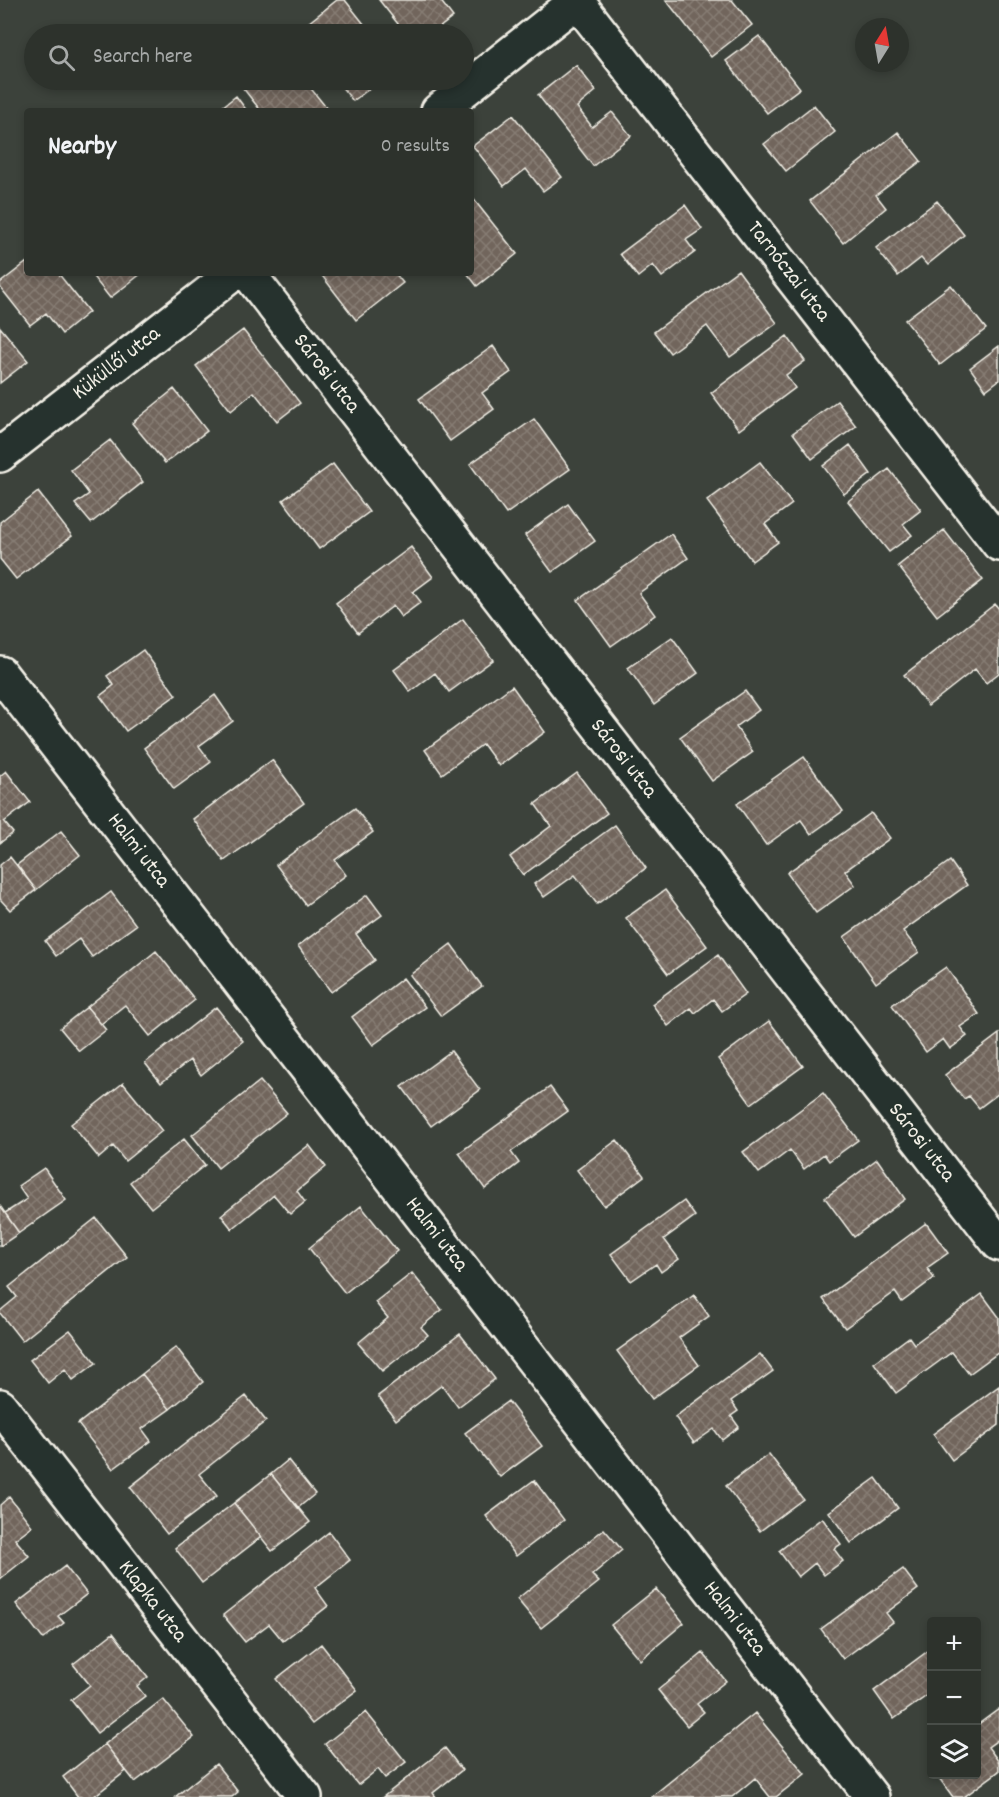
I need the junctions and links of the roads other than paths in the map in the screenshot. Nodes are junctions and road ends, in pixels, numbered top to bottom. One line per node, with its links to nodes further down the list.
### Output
1 (577, 0): 2 (street); 8 (street, Tarnóczai utca)
2 (474, 82)
3 (464, 90): 4 (street)
4 (442, 108)
5 (230, 276): 7 (street, Küküllői utca)
6 (250, 276): 10 (street, Sárosi utca)
7 (0, 455)
8 (999, 543)
9 (0, 673): 13 (street, Halmi utca)
10 (999, 1244)
11 (0, 1406): 12 (street, Klapka utca)
12 (305, 1797)
13 (872, 1797)

